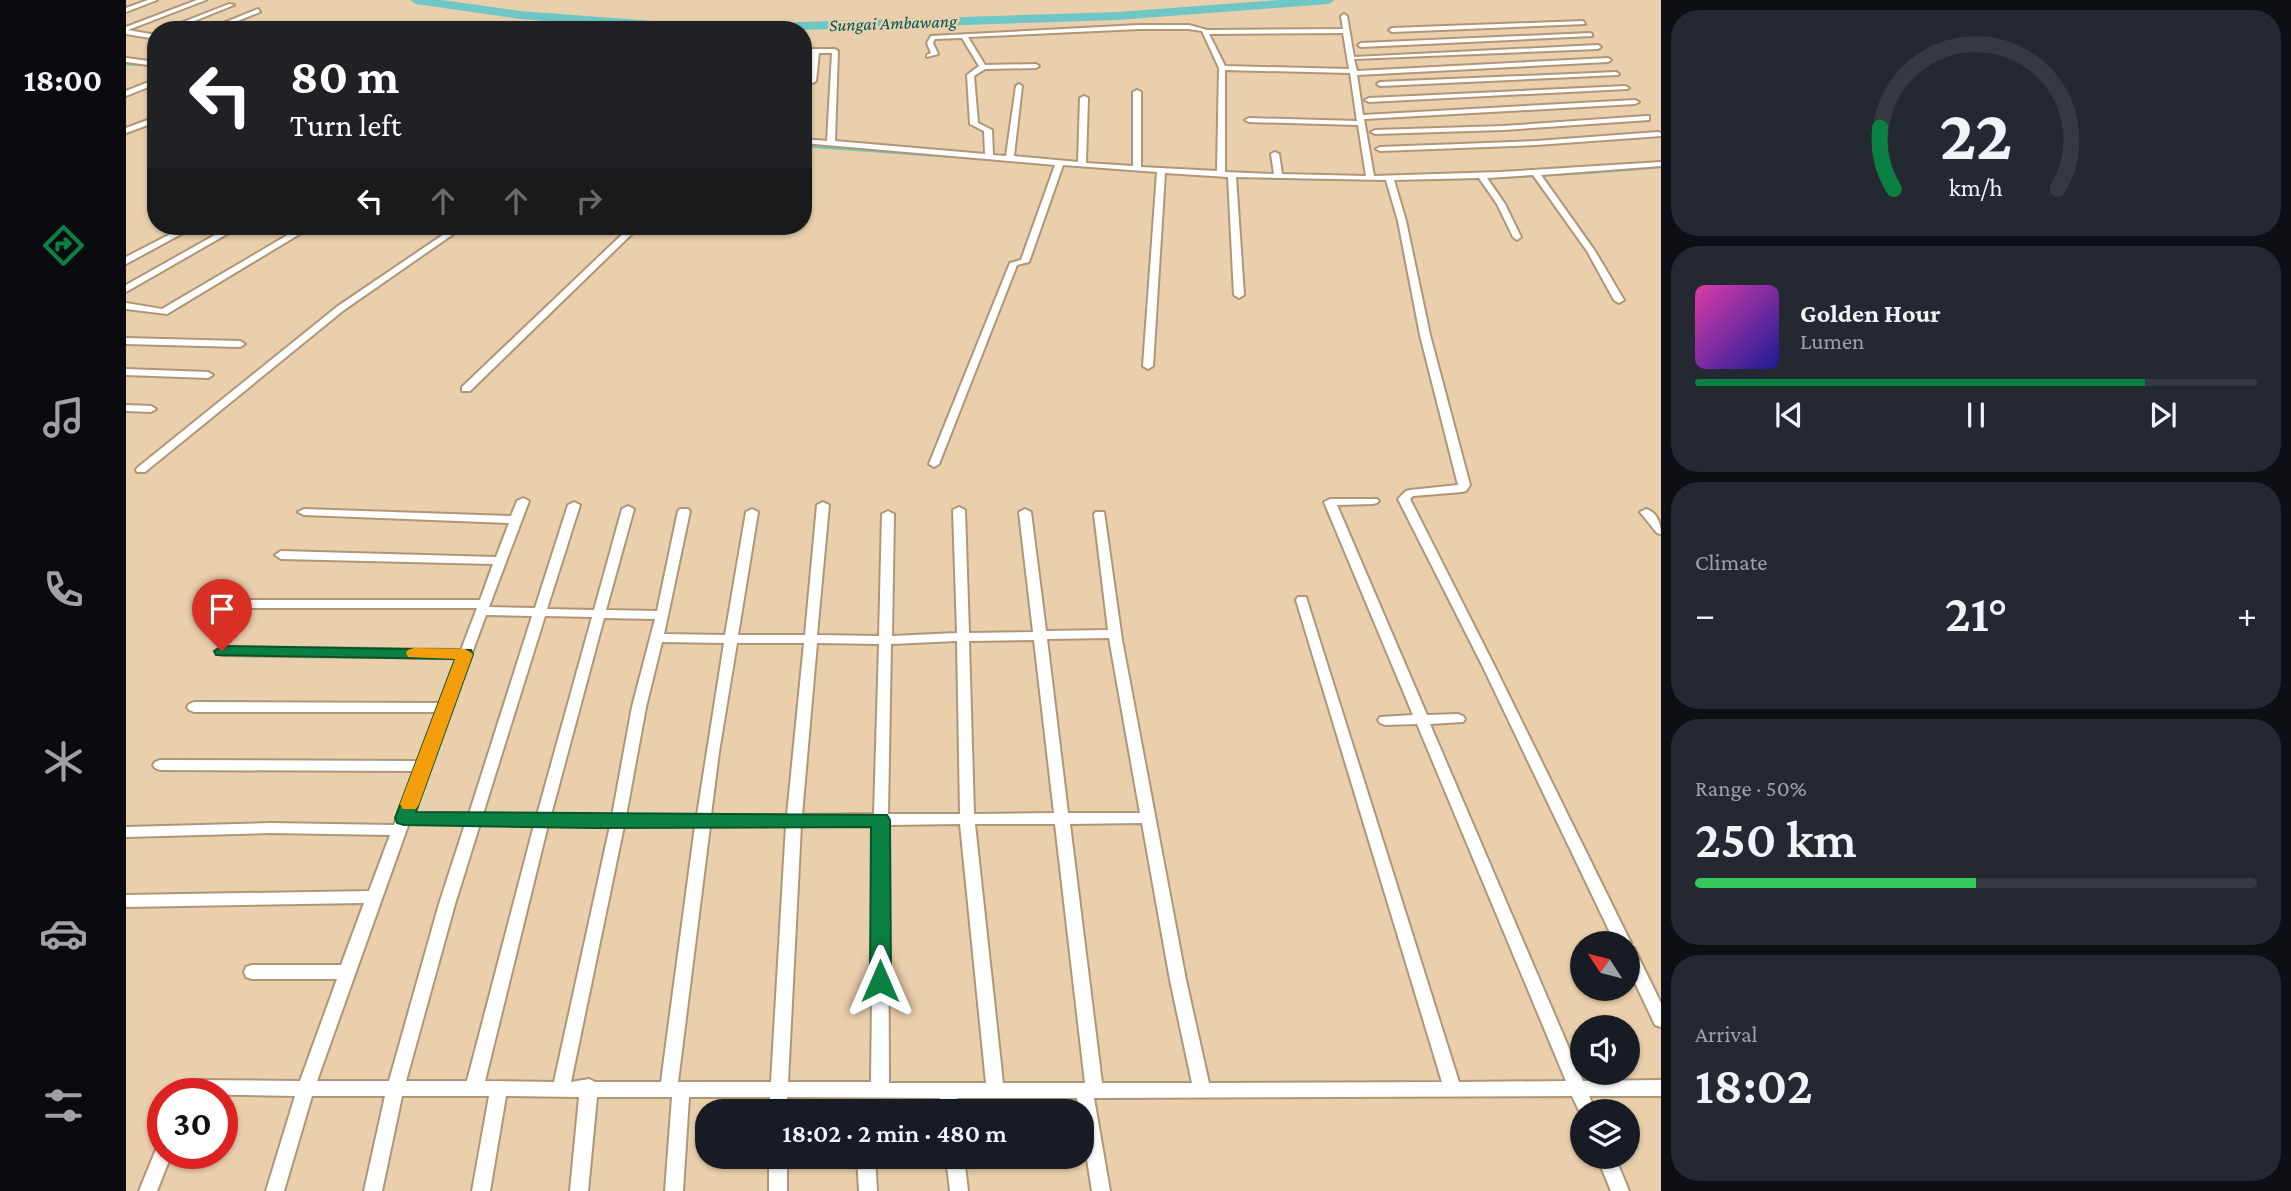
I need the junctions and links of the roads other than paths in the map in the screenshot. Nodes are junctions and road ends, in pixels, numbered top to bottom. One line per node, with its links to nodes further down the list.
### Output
1 (153, 0): 4 (street)
2 (204, 0): 6 (street)
3 (228, 3): 7 (street); 8 (street)
4 (126, 10)
5 (1344, 16): 12 (street)
6 (149, 21)
7 (187, 21)
8 (232, 21)
9 (147, 22): 10 (street)
10 (126, 30): 14 (street)
11 (1392, 30): 15 (street)
12 (1347, 31): 13 (street); 29 (street)
13 (1207, 32): 16 (street); 28 (street)
14 (147, 34)
15 (1590, 35): 17 (street); 18 (street)
16 (964, 36): 21 (street); 27 (street)
17 (1361, 45)
18 (1598, 47): 22 (street); 24 (street)
19 (812, 50): 20 (street)
20 (816, 50): 31 (street); 49 (street)
21 (929, 56)
22 (1357, 58)
23 (126, 60): 25 (street)
24 (1608, 60): 29 (street); 30 (street)
25 (147, 63)
26 (1036, 66): 27 (street)
27 (982, 67): 52 (street)
28 (1222, 68): 29 (street); 59 (street)
29 (1354, 72): 43 (street)
30 (1616, 74): 32 (street); 35 (street)
31 (813, 80)
32 (1380, 84)
33 (147, 85): 37 (street)
34 (1019, 86): 53 (street)
35 (1625, 88): 39 (street); 40 (street)
36 (1137, 92): 57 (street)
37 (126, 94)
38 (1083, 98): 55 (street)
39 (1369, 100)
40 (1635, 102): 41 (street); 43 (street)
41 (1646, 118): 46 (street); 47 (street)
42 (1249, 120): 43 (street)
43 (1362, 120): 65 (street)
44 (147, 123): 45 (street)
45 (126, 131)
46 (1375, 132)
47 (1660, 136): 50 (street)
48 (812, 142): 49 (street)
49 (831, 143): 52 (street)
50 (1380, 149)
51 (1275, 153): 63 (street)
52 (989, 156): 53 (street)
53 (1010, 158): 54 (street)
54 (1060, 162): 55 (street); 85 (street)
55 (1082, 164): 57 (street)
56 (1661, 164): 61 (street)
57 (1137, 167): 58 (street)
58 (1161, 169): 59 (street); 79 (street)
59 (1221, 173): 60 (street)
60 (1232, 173): 63 (street); 74 (street)
61 (1536, 174): 62 (street); 75 (street)
62 (1481, 175): 64 (street); 71 (street)
63 (1278, 176): 65 (street)
64 (1389, 177): 65 (street); 139 (street)
65 (1370, 178)
66 (175, 235): 72 (street)
67 (221, 235): 73 (street)
68 (294, 235): 76 (street)
69 (448, 235): 86 (street)
70 (627, 235): 82 (street)
71 (1517, 237)
72 (126, 261)
73 (126, 289)
74 (1239, 295)
75 (1619, 300)
76 (126, 306)
77 (126, 341): 78 (street)
78 (240, 344)
79 (1148, 366)
80 (126, 372): 81 (street)
81 (208, 375)
82 (466, 389)
83 (126, 408): 84 (street)
84 (151, 409)
85 (933, 464)
86 (141, 470)
87 (523, 501): 100 (street)
88 (1373, 501): 123 (street)
89 (574, 505): 107 (street)
90 (824, 505): 115 (street)
91 (628, 509): 108 (street)
92 (959, 510): 112 (street)
93 (684, 511): 109 (street)
94 (304, 512): 100 (street)
95 (752, 512): 114 (street)
96 (1025, 512): 111 (street)
97 (1646, 512): 101 (street)
98 (888, 514): 116 (street)
99 (1100, 514): 110 (street)
100 (516, 520): 103 (street)
101 (1661, 531)
102 (281, 555): 103 (street)
103 (499, 561): 106 (street)
104 (1302, 600): 151 (street)
105 (251, 604): 106 (street)
106 (481, 608): 107 (street); 118 (street)
107 (539, 612): 108 (street); 130 (street)
108 (600, 615): 109 (street); 131 (street)
109 (661, 615): 113 (street)
110 (1116, 634): 111 (street); 127 (street)
111 (1040, 635): 112 (street); 129 (street)
112 (963, 637): 116 (street); 134 (street)
113 (657, 638): 114 (street); 132 (street)
114 (732, 638): 115 (street); 133 (street)
115 (809, 639): 116 (street); 126 (street)
116 (887, 640): 128 (street)
117 (222, 651): 118 (street)
118 (465, 654): 120 (street)
119 (194, 707): 120 (street)
120 (444, 708): 125 (street)
121 (1458, 719): 123 (street)
122 (1385, 720): 123 (street)
123 (1422, 720): 155 (street)
124 (160, 765): 125 (street)
125 (424, 766): 135 (street)
126 (793, 818): 128 (street); 133 (street); 148 (street)
127 (1148, 818): 129 (street); 160 (street)
128 (881, 820): 134 (street); 149 (street)
129 (1062, 820): 134 (street); 154 (street)
130 (473, 821): 131 (street); 135 (street); 158 (street)
131 (542, 821): 132 (street); 153 (street)
132 (618, 821): 133 (street); 144 (street)
133 (703, 821): 147 (street)
134 (967, 821): 150 (street)
135 (402, 824): 136 (street); 137 (street)
136 (126, 832)
137 (374, 897): 138 (street); 141 (street)
138 (126, 901)
139 (1617, 931)
140 (251, 972): 141 (street)
141 (347, 972): 157 (street)
142 (1640, 977): 143 (street)
143 (1661, 1020)
144 (561, 1087): 145 (street); 146 (street)
145 (589, 1087): 147 (street); 173 (street)
146 (499, 1088): 153 (street); 172 (street)
147 (675, 1088): 148 (street); 174 (street)
148 (778, 1088): 149 (street); 161 (street)
149 (880, 1088): 159 (street)
150 (995, 1088): 154 (street); 159 (street)
151 (1453, 1088): 155 (street); 160 (street)
152 (1661, 1088): 155 (street)
153 (474, 1089): 158 (street)
154 (1089, 1089): 160 (street); 178 (street)
155 (1577, 1089): 163 (street)
156 (238, 1090): 157 (street)
157 (305, 1090): 158 (street); 170 (street)
158 (395, 1090): 171 (street)
159 (947, 1090): 162 (street)
160 (1202, 1091)
161 (778, 1099)
162 (948, 1099)
163 (1582, 1099)
164 (157, 1169): 169 (street)
165 (778, 1169): 175 (street)
166 (867, 1169): 176 (street)
167 (956, 1169): 177 (street)
168 (1611, 1169): 179 (street)
169 (148, 1191)
170 (275, 1191)
171 (373, 1191)
172 (481, 1191)
173 (579, 1191)
174 (674, 1191)
175 (778, 1191)
176 (868, 1191)
177 (959, 1191)
178 (1101, 1191)
179 (1620, 1191)

